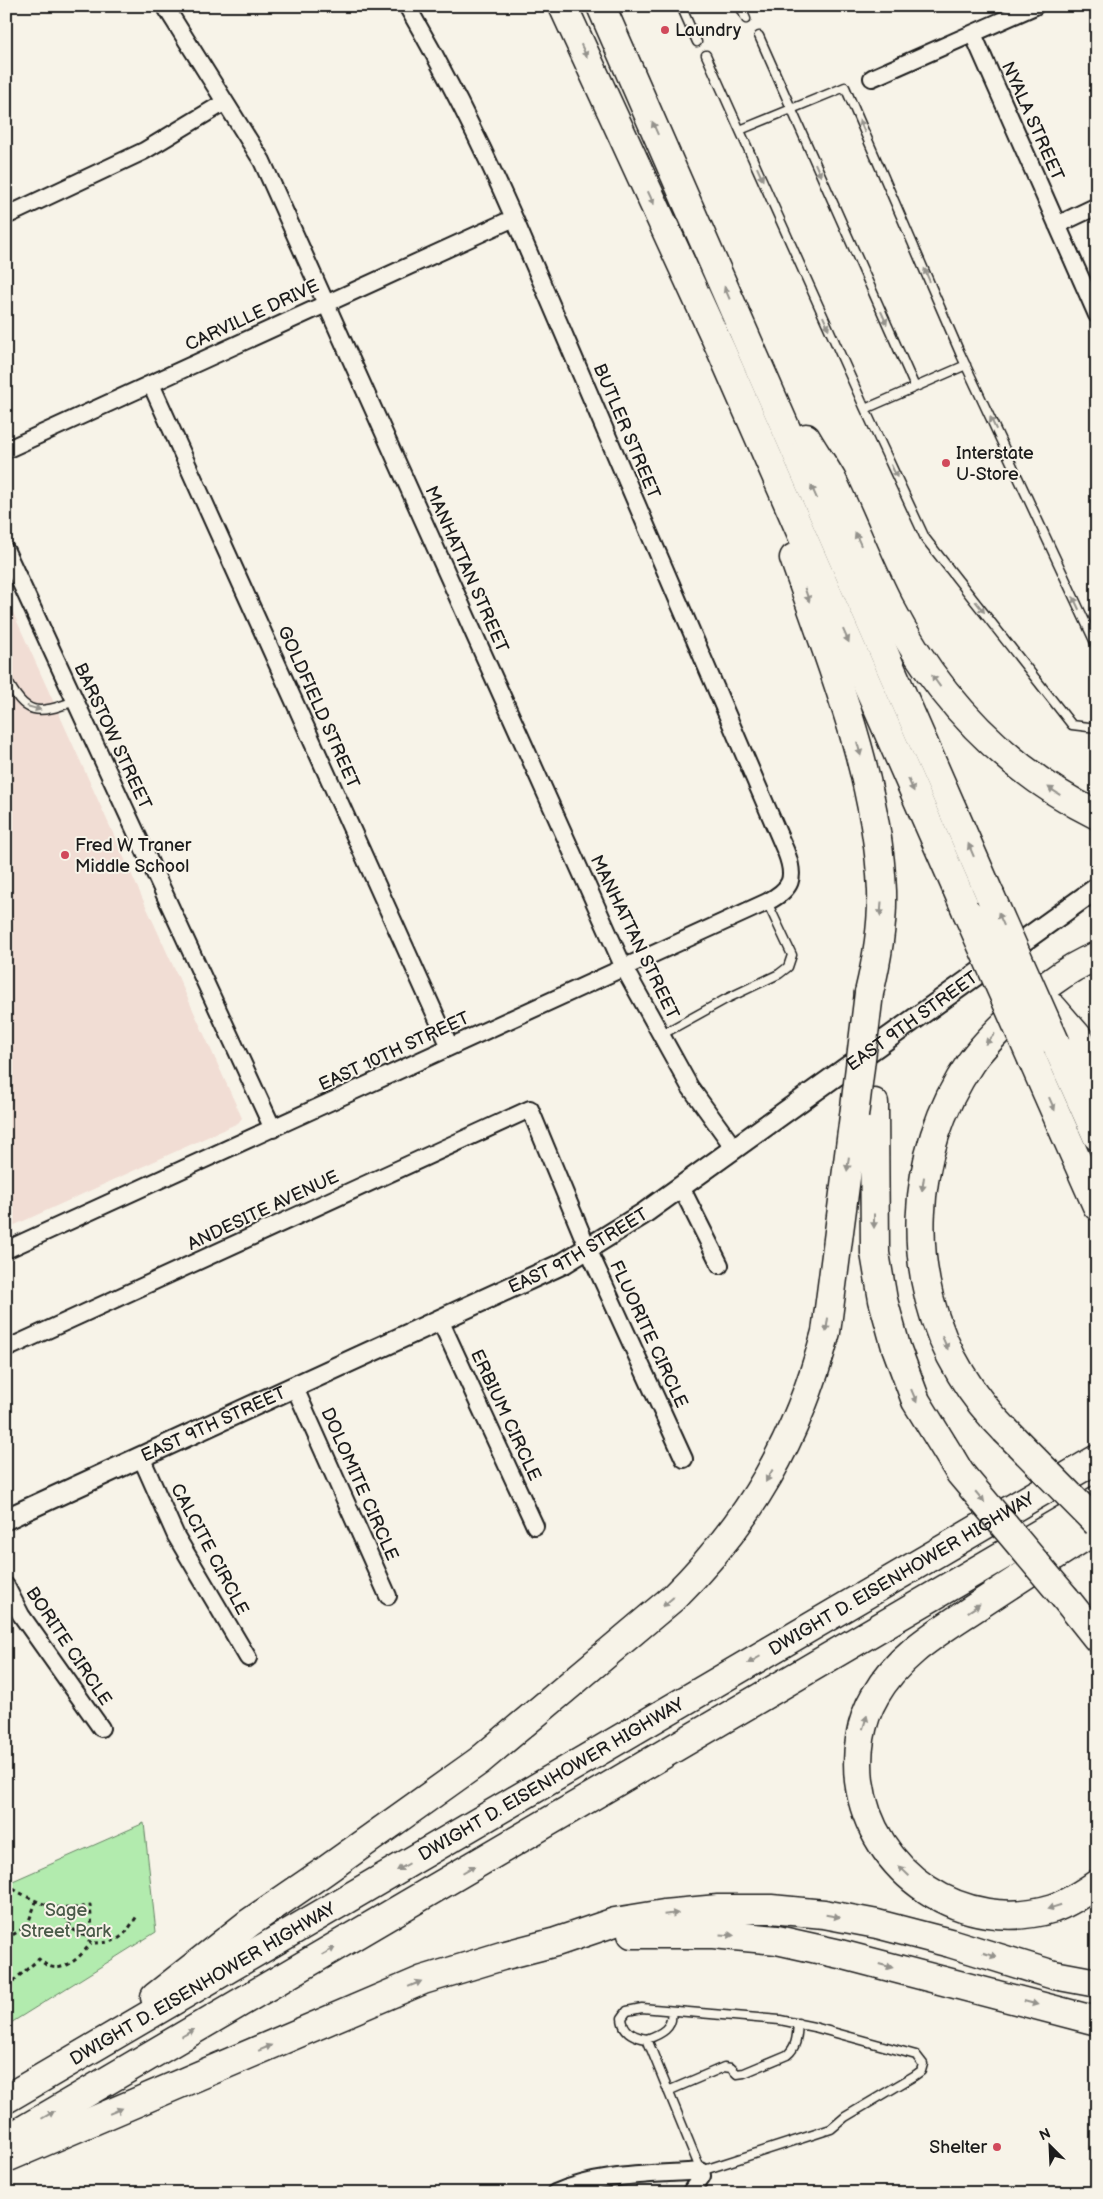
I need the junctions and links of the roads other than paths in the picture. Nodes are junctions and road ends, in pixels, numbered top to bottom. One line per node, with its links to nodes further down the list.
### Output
1 (165, 6): 16 (street, MANHATTAN STREET)
2 (407, 6): 21 (street, BUTLER STREET)
3 (563, 6): 26 (highway, one-way to 26)
4 (601, 6): 12 (highway)
5 (608, 6): 12 (highway)
6 (681, 6): 13 (lane)
7 (740, 6): 9 (lane)
8 (1036, 6): 10 (street)
9 (746, 19)
10 (973, 34): 15 (street); 22 (street, NYALA STREET)
11 (759, 36): 17 (lane)
12 (617, 41): 25 (highway, one-way to 12)
13 (697, 42)
14 (706, 55): 18 (lane)
15 (872, 78)
16 (225, 102): 20 (street); 23 (street, MANHATTAN STREET)
17 (791, 110): 18 (lane); 27 (lane, one-way to 17); 29 (lane, one-way to 29)
18 (740, 130): 30 (lane, one-way to 30)
19 (1097, 206): 22 (street)
20 (6, 216)
21 (514, 218): 23 (street, CARVILLE DRIVE); 38 (street, BUTLER STREET)
22 (1057, 225): 24 (street, NYALA STREET)
23 (326, 303): 28 (street, CARVILLE DRIVE); 42 (street, MANHATTAN STREET)
24 (1097, 315)
25 (746, 338): 37 (highway, one-way to 25); 44 (highway, one-way to 25, bridge)
26 (721, 350): 47 (highway, one-way to 47, bridge); 53 (highway, one-way to 53, bridge)
27 (966, 365): 29 (lane); 33 (lane, one-way to 27)
28 (151, 384): 31 (street, CARVILLE DRIVE); 45 (street, GOLDFIELD STREET)
29 (915, 387): 30 (lane)
30 (865, 409): 36 (lane, one-way to 36)
31 (6, 450)
32 (6, 551): 35 (street, BARSTOW STREET)
33 (1097, 647)
34 (6, 678): 35 (lane, one-way to 35)
35 (75, 701): 49 (street, BARSTOW STREET)
36 (1097, 728)
37 (1097, 815)
38 (791, 880): 40 (street, EAST 10TH STREET)
39 (1097, 888): 51 (street, EAST 9TH STREET)
40 (768, 902): 42 (street, EAST 10TH STREET); 43 (lane)
41 (1097, 956): 66 (highway, one-way to 66, bridge)
42 (624, 968): 43 (street, MANHATTAN STREET); 45 (street, EAST 10TH STREET)
43 (661, 1035): 51 (street, MANHATTAN STREET)
44 (1067, 1040): 46 (highway); 50 (highway)
45 (450, 1047): 49 (street, EAST 10TH STREET)
46 (1097, 1077)
47 (864, 1109): 71 (highway, one-way to 71, bridge); 80 (highway, one-way to 80)
48 (532, 1114): 54 (street, FLUORITE CIRCLE); 58 (street, ANDESITE AVENUE)
49 (273, 1129): 55 (street, EAST 10TH STREET)
50 (1097, 1136)
51 (734, 1148): 52 (street, EAST 9TH STREET)
52 (680, 1187): 54 (street, EAST 9TH STREET); 56 (street)
53 (1097, 1206)
54 (588, 1249): 57 (street, EAST 9TH STREET); 62 (street, FLUORITE CIRCLE)
55 (6, 1250)
56 (720, 1265)
57 (440, 1320): 59 (street, EAST 9TH STREET); 67 (street, ERBIUM CIRCLE)
58 (6, 1349)
59 (294, 1388): 61 (street, EAST 9TH STREET); 70 (street, DOLOMITE CIRCLE)
60 (1097, 1455): 63 (highway, DWIGHT D. EISENHOWER HIGHWAY)
61 (141, 1457): 65 (street, EAST 9TH STREET); 72 (street, CALCITE CIRCLE)
62 (684, 1459)
63 (1086, 1465): 80 (highway, DWIGHT D. EISENHOWER HIGHWAY, one-way to 80)
64 (1097, 1500): 84 (highway, DWIGHT D. EISENHOWER HIGHWAY, one-way to 64)
65 (6, 1519)
66 (1097, 1523)
67 (535, 1526)
68 (1097, 1529): 74 (highway, one-way to 68)
69 (6, 1586): 73 (street, BORITE CIRCLE)
70 (388, 1596)
71 (1097, 1638)
72 (248, 1658)
73 (101, 1728)
74 (1097, 1884)
75 (556, 1942): 76 (highway, one-way to 76); 78 (highway, one-way to 78); 85 (highway, one-way to 75)
76 (1097, 1983)
77 (671, 2011): 79 (lane); 81 (lane); 81 (lane)
78 (1097, 2021)
79 (798, 2023): 82 (lane); 86 (lane)
80 (112, 2037): 83 (highway, DWIGHT D. EISENHOWER HIGHWAY)
81 (647, 2040): 82 (lane)
82 (668, 2091): 86 (lane)
83 (6, 2099)
84 (6, 2140)
85 (6, 2158)
86 (701, 2171): 87 (street); 88 (street)
87 (555, 2193)
88 (690, 2193)

